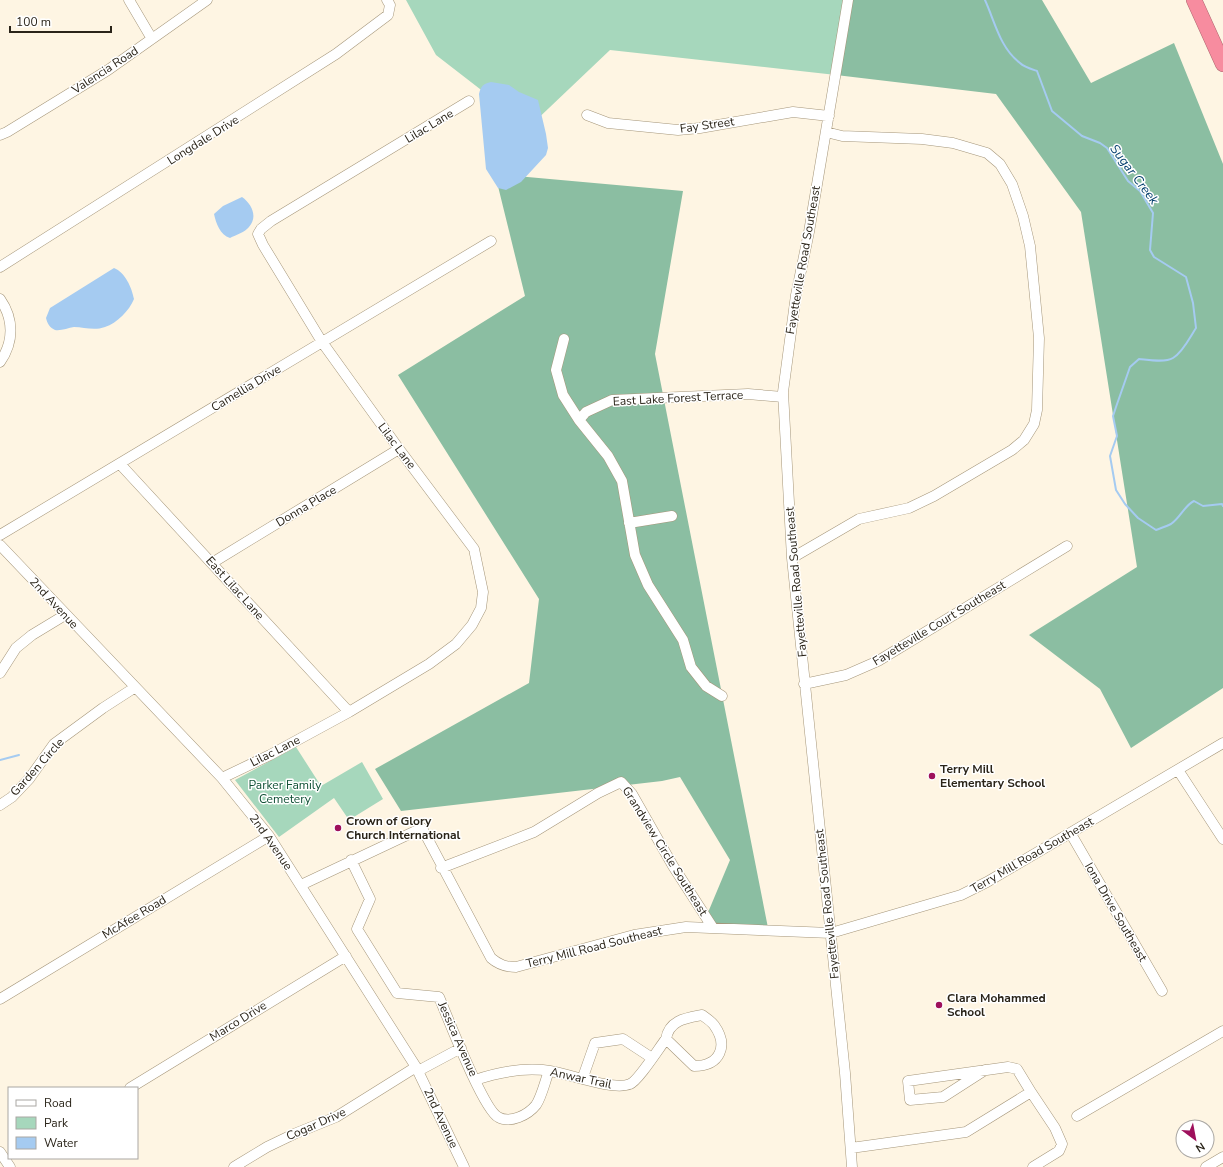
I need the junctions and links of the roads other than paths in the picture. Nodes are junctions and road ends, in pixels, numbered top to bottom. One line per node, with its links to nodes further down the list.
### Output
1 (129, 0): 7 (street)
2 (207, 0): 7 (street, Valencia Road)
3 (387, 0): 16 (street, Longdale Drive)
4 (848, 0): 12 (street, Fayetteville Road Southeast)
5 (1194, 0): 9 (highway)
6 (1205, 0): 8 (highway)
7 (152, 39): 14 (street, Valencia Road)
8 (1223, 50)
9 (1223, 64)
10 (469, 101): 19 (street, Lilac Lane)
11 (587, 115): 12 (street, Fay Street)
12 (829, 116): 13 (street, Fayetteville Road Southeast)
13 (826, 132): 21 (street, Fayetteville Road Southeast); 30 (street)
14 (0, 134)
15 (491, 241): 19 (street, Camellia Drive)
16 (0, 267)
17 (0, 299): 20 (street)
18 (564, 339): 22 (street)
19 (322, 342): 23 (street, Lilac Lane); 24 (street, Camellia Drive)
20 (0, 362)
21 (783, 397): 22 (street, East Lake Forest Terrace); 30 (street, Fayetteville Road Southeast)
22 (579, 420): 26 (street)
23 (399, 449): 31 (street, Donna Place); 37 (street, Lilac Lane)
24 (120, 464): 27 (street, Camellia Drive); 31 (street, East Lilac Lane)
25 (672, 516): 26 (street)
26 (629, 523): 36 (street)
27 (0, 535)
28 (1067, 546): 34 (street, Fayetteville Court Southeast)
29 (2, 550): 32 (street, 2nd Avenue)
30 (792, 558): 34 (street, Fayetteville Road Southeast)
31 (212, 563): 37 (street, East Lilac Lane)
32 (65, 615): 33 (street); 35 (street, 2nd Avenue)
33 (0, 673)
34 (804, 684): 49 (street, Fayetteville Road Southeast)
35 (134, 688): 40 (street, 2nd Avenue); 41 (street, Garden Circle)
36 (722, 696)
37 (350, 712): 40 (street, Lilac Lane)
38 (1223, 743): 39 (street, Terry Mill Road Southeast)
39 (1178, 770): 42 (street, Terry Mill Road Southeast); 44 (street)
40 (222, 778): 43 (street, 2nd Avenue)
41 (0, 805)
42 (1071, 834): 49 (street, Terry Mill Road Southeast); 51 (street, Iona Drive Southeast)
43 (269, 836): 47 (street, 2nd Avenue); 52 (street, McAfee Road)
44 (1223, 839)
45 (351, 860): 46 (street, Terry Mill Road Southeast); 47 (street, Terry Mill Road Southeast); 55 (street, Jessica Avenue)
46 (441, 868): 48 (street, Terry Mill Road Southeast); 48 (street, Grandview Circle Southeast)
47 (301, 885): 50 (street, 2nd Avenue)
48 (713, 928): 49 (street, Terry Mill Road Southeast)
49 (831, 933): 65 (street, Fayetteville Road Southeast)
50 (346, 956): 57 (street, 2nd Avenue); 62 (street, Marco Drive)
51 (1162, 991)
52 (0, 999)
53 (1223, 1031): 64 (street)
54 (666, 1039): 54 (street, Anwar Trail); 56 (street, Anwar Trail)
55 (461, 1048): 57 (street, Cogar Drive); 61 (street, Jessica Avenue)
56 (652, 1058): 60 (street, Anwar Trail); 60 (street)
57 (417, 1069): 69 (street, Cogar Drive); 70 (street, 2nd Avenue)
58 (549, 1070): 60 (street, Anwar Trail); 61 (street, Anwar Trail); 61 (street, Jessica Avenue)
59 (985, 1070): 59 (street); 63 (street)
60 (583, 1078)
61 (475, 1080)
62 (132, 1087)
63 (1031, 1092): 65 (street); 72 (street)
64 (1077, 1116)
65 (851, 1148): 71 (street, Fayetteville Road Southeast)
66 (0, 1152): 68 (street)
67 (1223, 1157): 73 (street)
68 (11, 1163)
69 (234, 1167)
70 (464, 1167)
71 (852, 1167)
72 (1033, 1167)
73 (1206, 1167)

